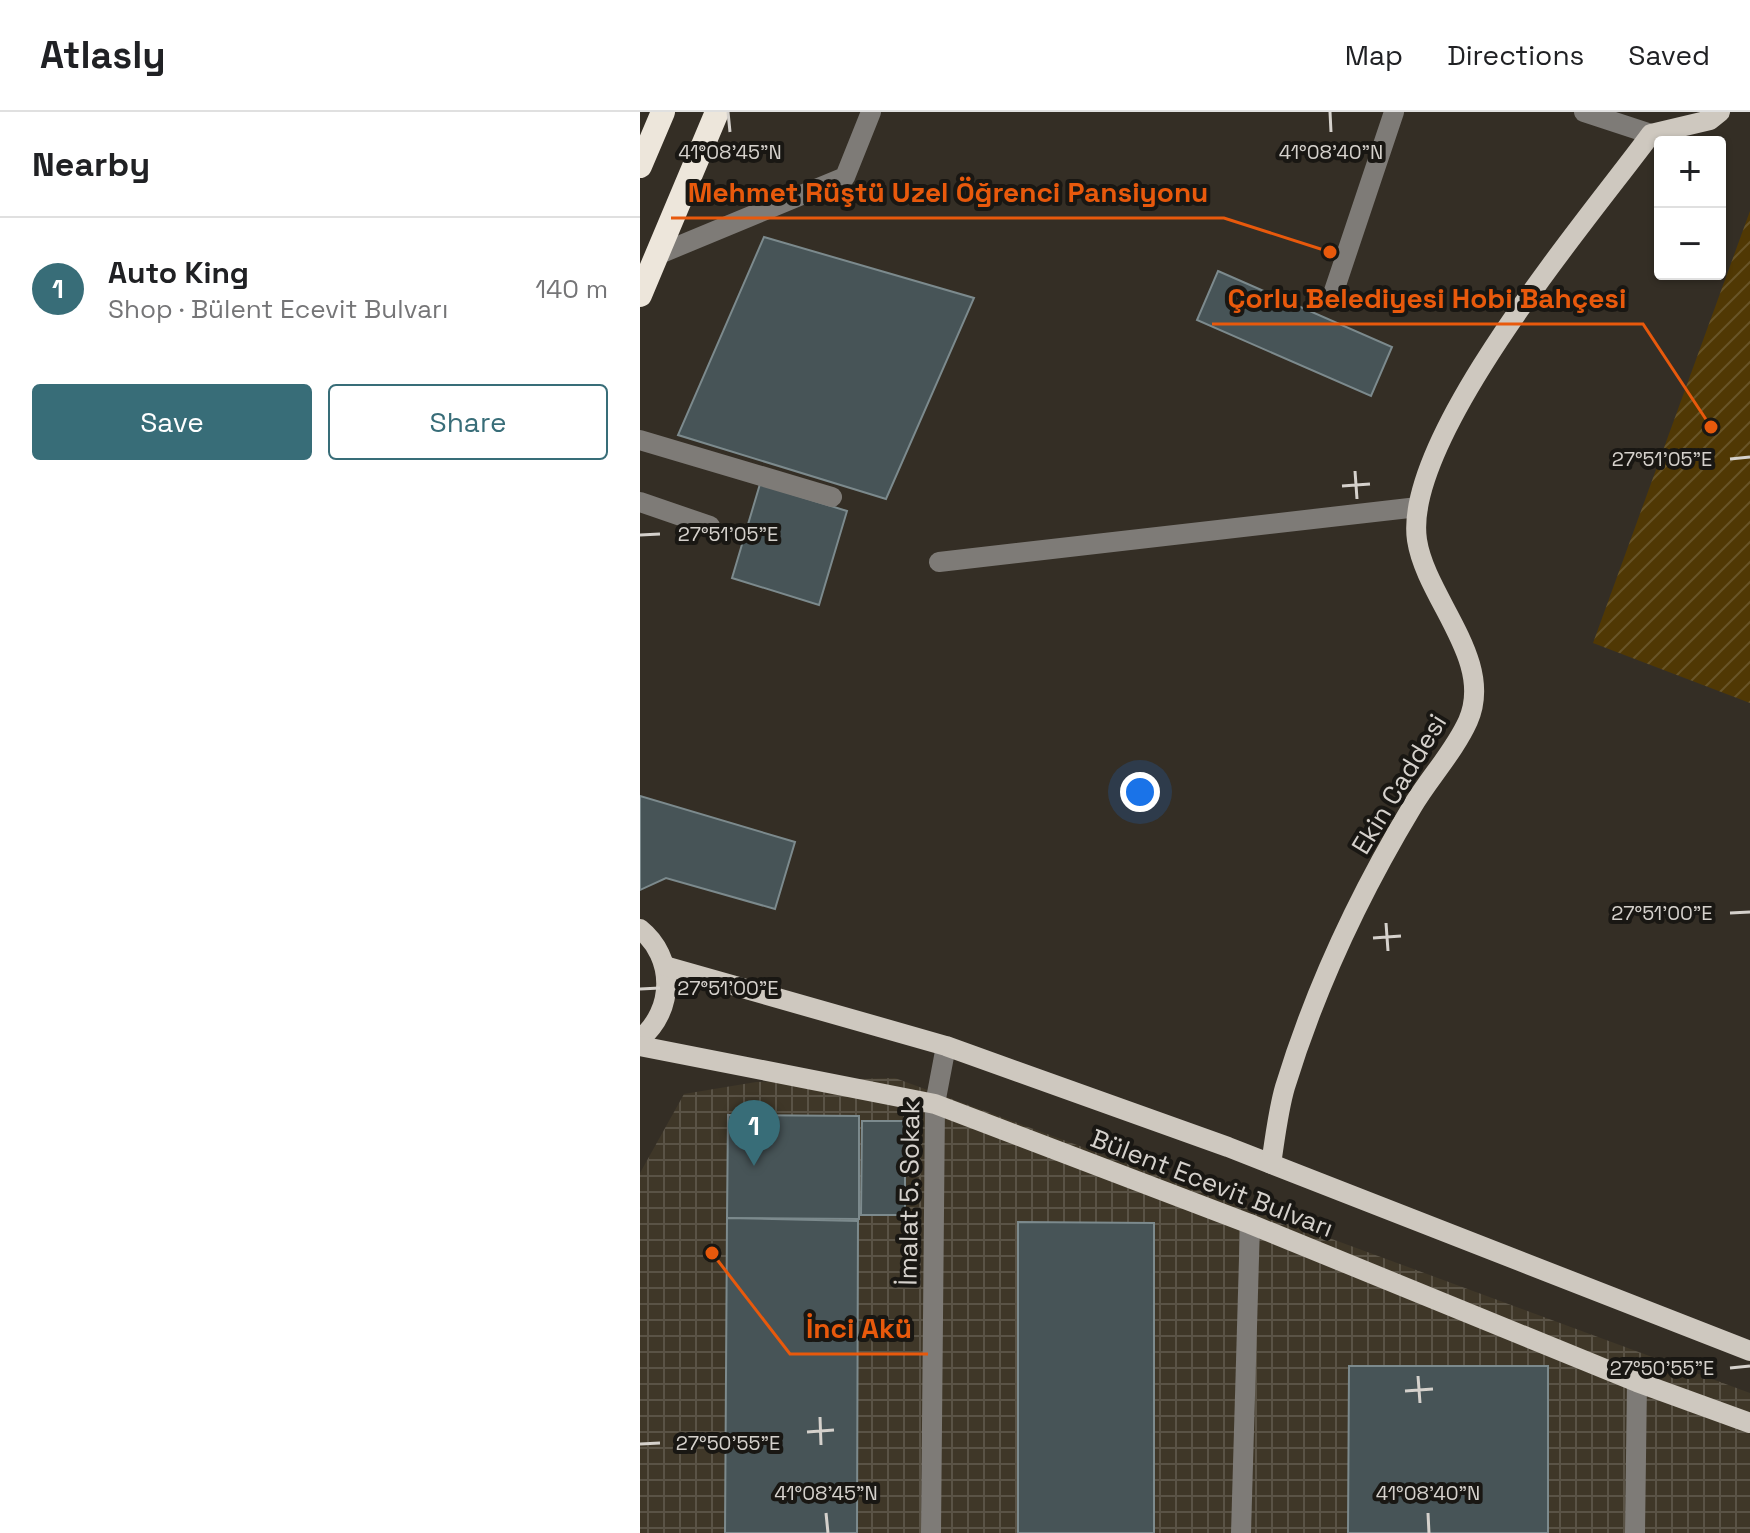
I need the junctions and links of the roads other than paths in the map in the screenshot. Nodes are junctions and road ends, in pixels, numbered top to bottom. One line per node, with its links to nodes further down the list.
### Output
1 (663, 112): 8 (highway)
2 (717, 112): 9 (highway)
3 (871, 112): 9 (street)
4 (1394, 112): 10 (street)
5 (1584, 112): 7 (street)
6 (1720, 112): 7 (main road)
7 (1651, 134): 15 (main road, Ekin Caddesi)
8 (640, 166)
9 (657, 255): 11 (highway)
10 (1334, 291)
11 (640, 295)
12 (640, 440): 13 (street)
13 (832, 497)
14 (640, 502): 16 (street)
15 (1418, 507): 17 (street); 24 (main road, Ekin Caddesi)
16 (710, 526)
17 (939, 562)
18 (640, 929): 19 (main road)
19 (665, 966): 20 (main road); 22 (main road)
20 (640, 1039)
21 (640, 1046): 23 (main road, Bülent Ecevit Bulvarı)
22 (946, 1046): 23 (street, İmalat 5. Sokak); 24 (main road)
23 (935, 1104): 25 (main road, Bülent Ecevit Bulvarı); 29 (street, İmalat 5. Sokak)
24 (1271, 1164): 26 (main road)
25 (1250, 1224): 27 (main road, Bülent Ecevit Bulvarı); 30 (street)
26 (1750, 1351)
27 (1637, 1382): 28 (main road, Bülent Ecevit Bulvarı); 31 (street)
28 (1750, 1423)
29 (931, 1533)
30 (1241, 1533)
31 (1635, 1533)

